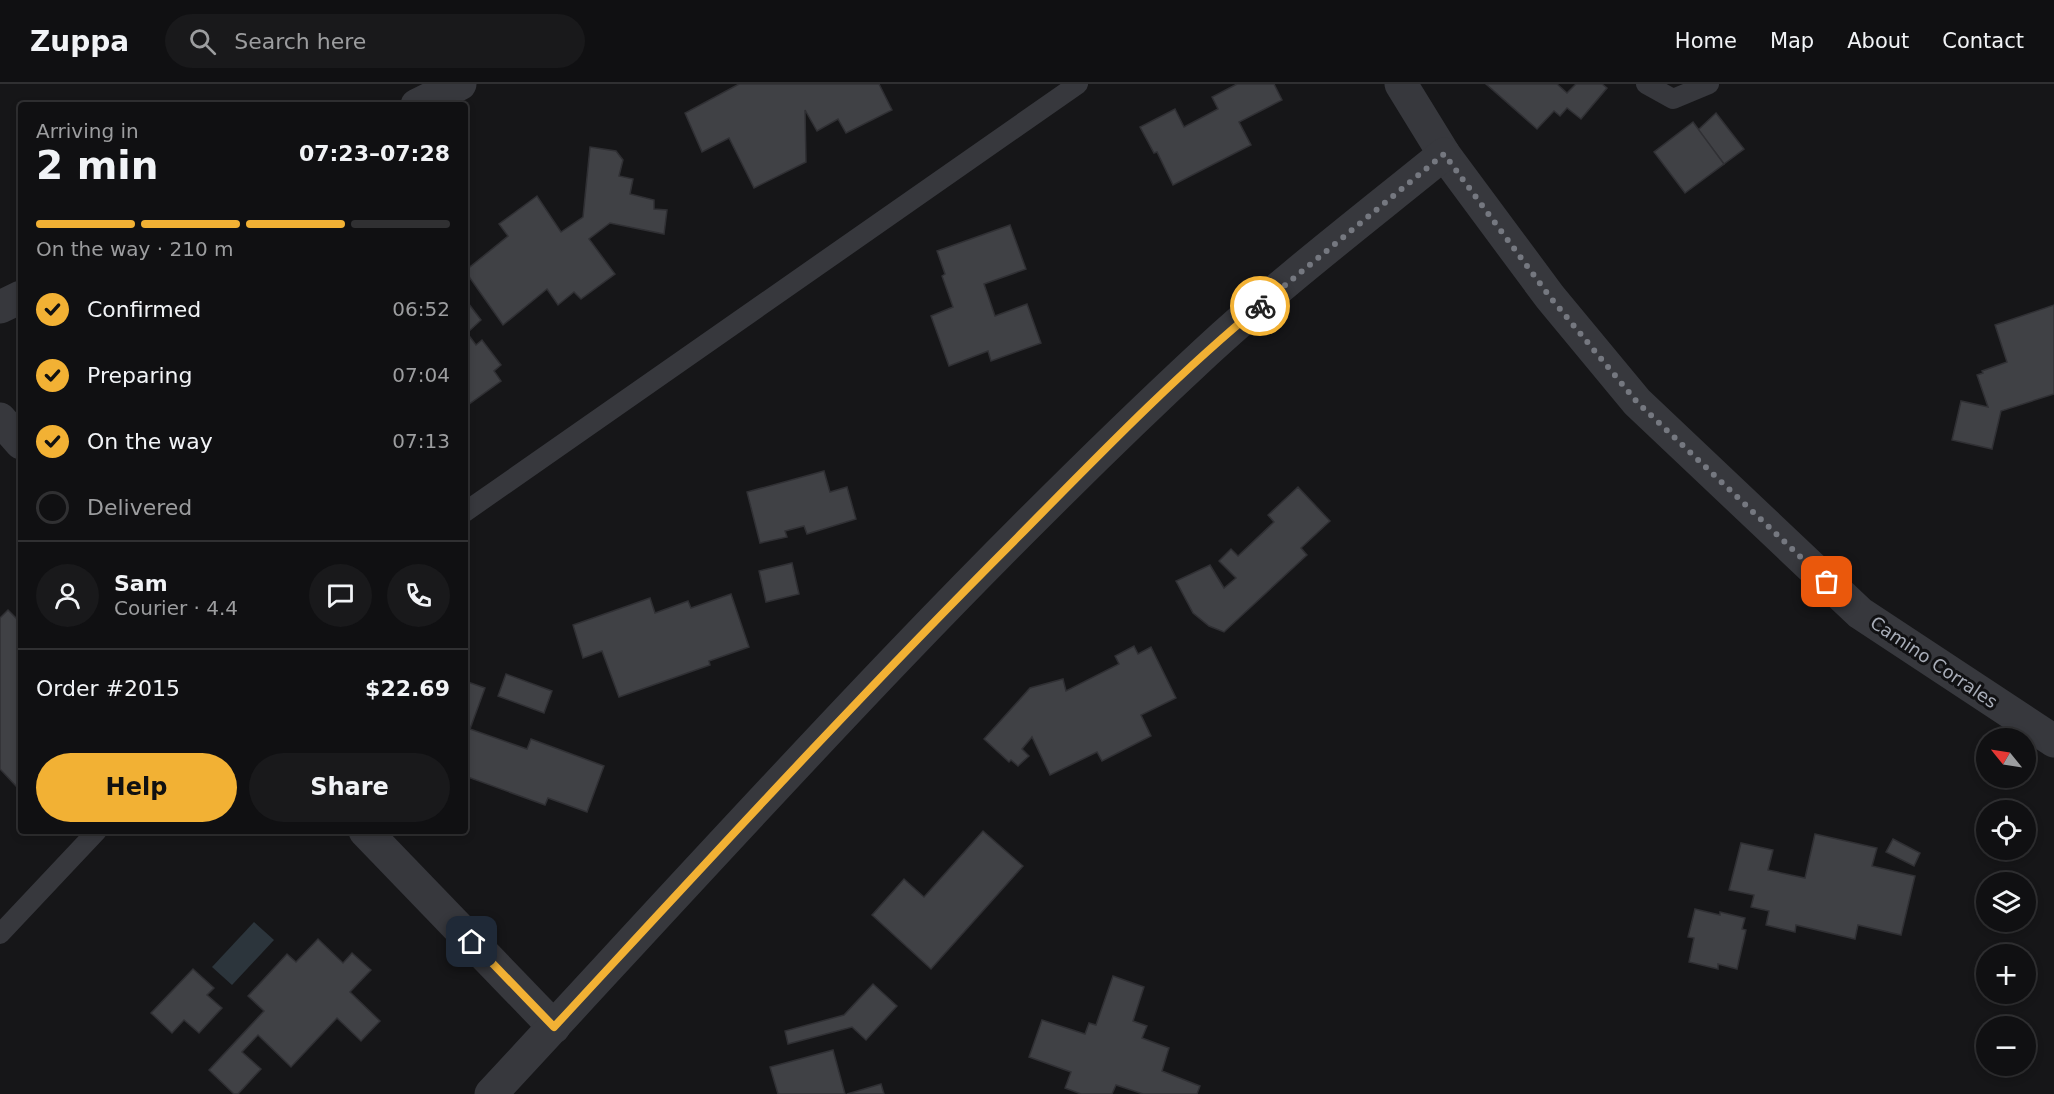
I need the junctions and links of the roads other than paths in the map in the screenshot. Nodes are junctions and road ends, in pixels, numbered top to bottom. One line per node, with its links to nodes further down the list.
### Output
1 (460, 84): 6 (street)
2 (1078, 84): 12 (lane)
3 (1401, 84): 7 (street, Camino Corrales)
4 (1646, 84): 5 (lane)
5 (1709, 84)
6 (423, 102)
7 (1444, 154): 13 (street, Camino Corrales); 17 (street)
8 (18, 298): 9 (street)
9 (0, 307)
10 (0, 418): 11 (street)
11 (18, 439)
12 (468, 510)
13 (2054, 741)
14 (94, 834): 16 (lane)
15 (368, 834): 17 (street)
16 (0, 934)
17 (554, 1027): 18 (street)
18 (491, 1094)

